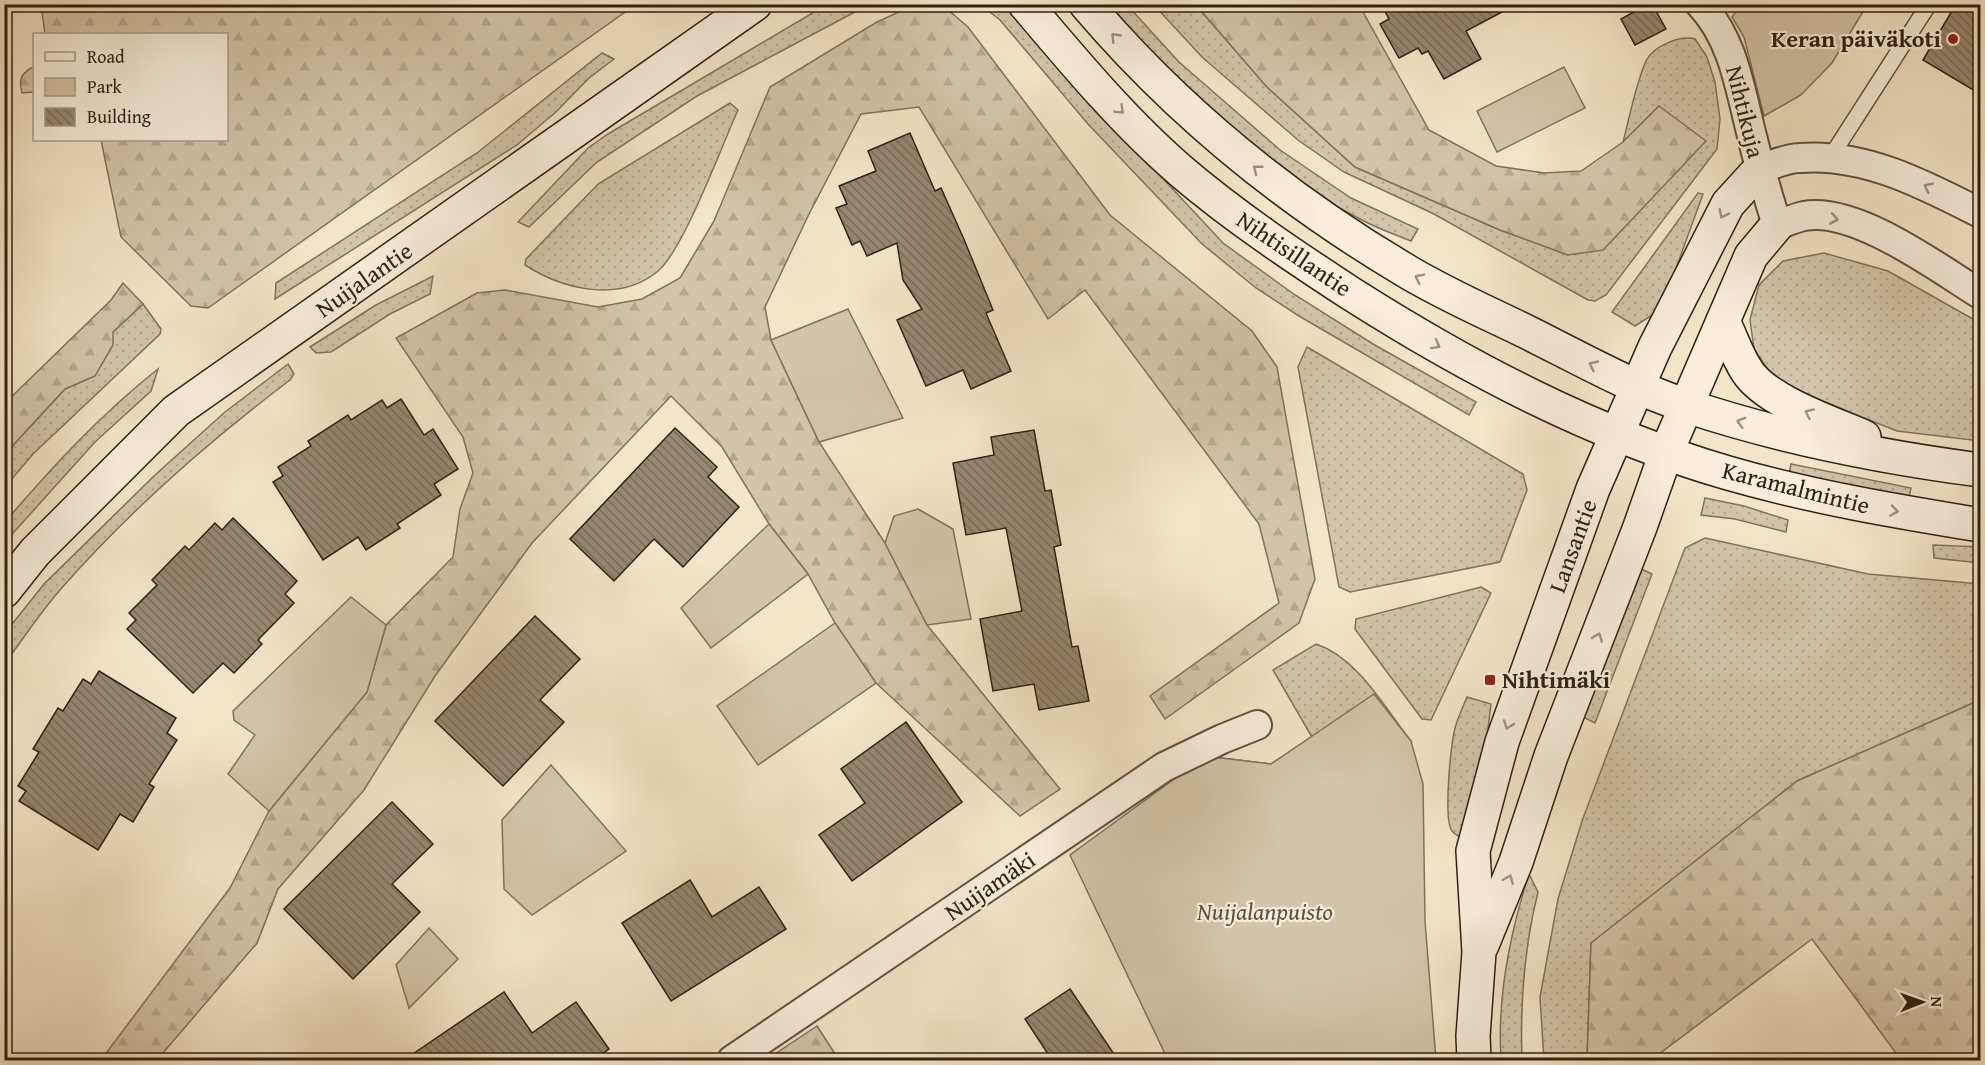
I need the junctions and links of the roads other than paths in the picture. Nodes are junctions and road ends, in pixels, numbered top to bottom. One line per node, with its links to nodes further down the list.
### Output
1 (755, 4): 19 (street, Nuijalantie)
2 (1025, 4): 14 (street, Nihtisillantie, one-way to 14)
3 (1086, 4): 12 (street, Nihtisillantie, one-way to 3)
4 (1700, 4): 7 (street, Nihtikuja)
5 (1929, 4): 6 (lane)
6 (1830, 158): 7 (street); 8 (street, one-way to 6)
7 (1760, 169): 9 (street, Nihtikuja); 12 (street, Lansantie, one-way to 12)
8 (1980, 213)
9 (1777, 225): 10 (street, one-way to 10); 11 (street, Lansantie)
10 (1980, 294)
11 (1723, 321): 13 (street, Lansantie); 16 (street, Karamalmintie, one-way to 11)
12 (1638, 386): 13 (street, Nihtisillantie); 14 (street, Lansantie)
13 (1685, 406): 15 (street, Lansantie); 16 (street, Karamalmintie, one-way to 13)
14 (1616, 434): 15 (street, Karamalmintie); 21 (street, Lansantie, one-way to 21)
15 (1666, 453): 18 (street, Karamalmintie, one-way to 18); 21 (street, Lansantie, one-way to 15)
16 (1920, 462): 17 (street, Karamalmintie)
17 (1980, 470)
18 (1980, 525)
19 (4, 591)
20 (1257, 725): 22 (street, Nuijamäki)
21 (1479, 952): 23 (street, Lansantie)
22 (732, 1060)
23 (1474, 1060)

